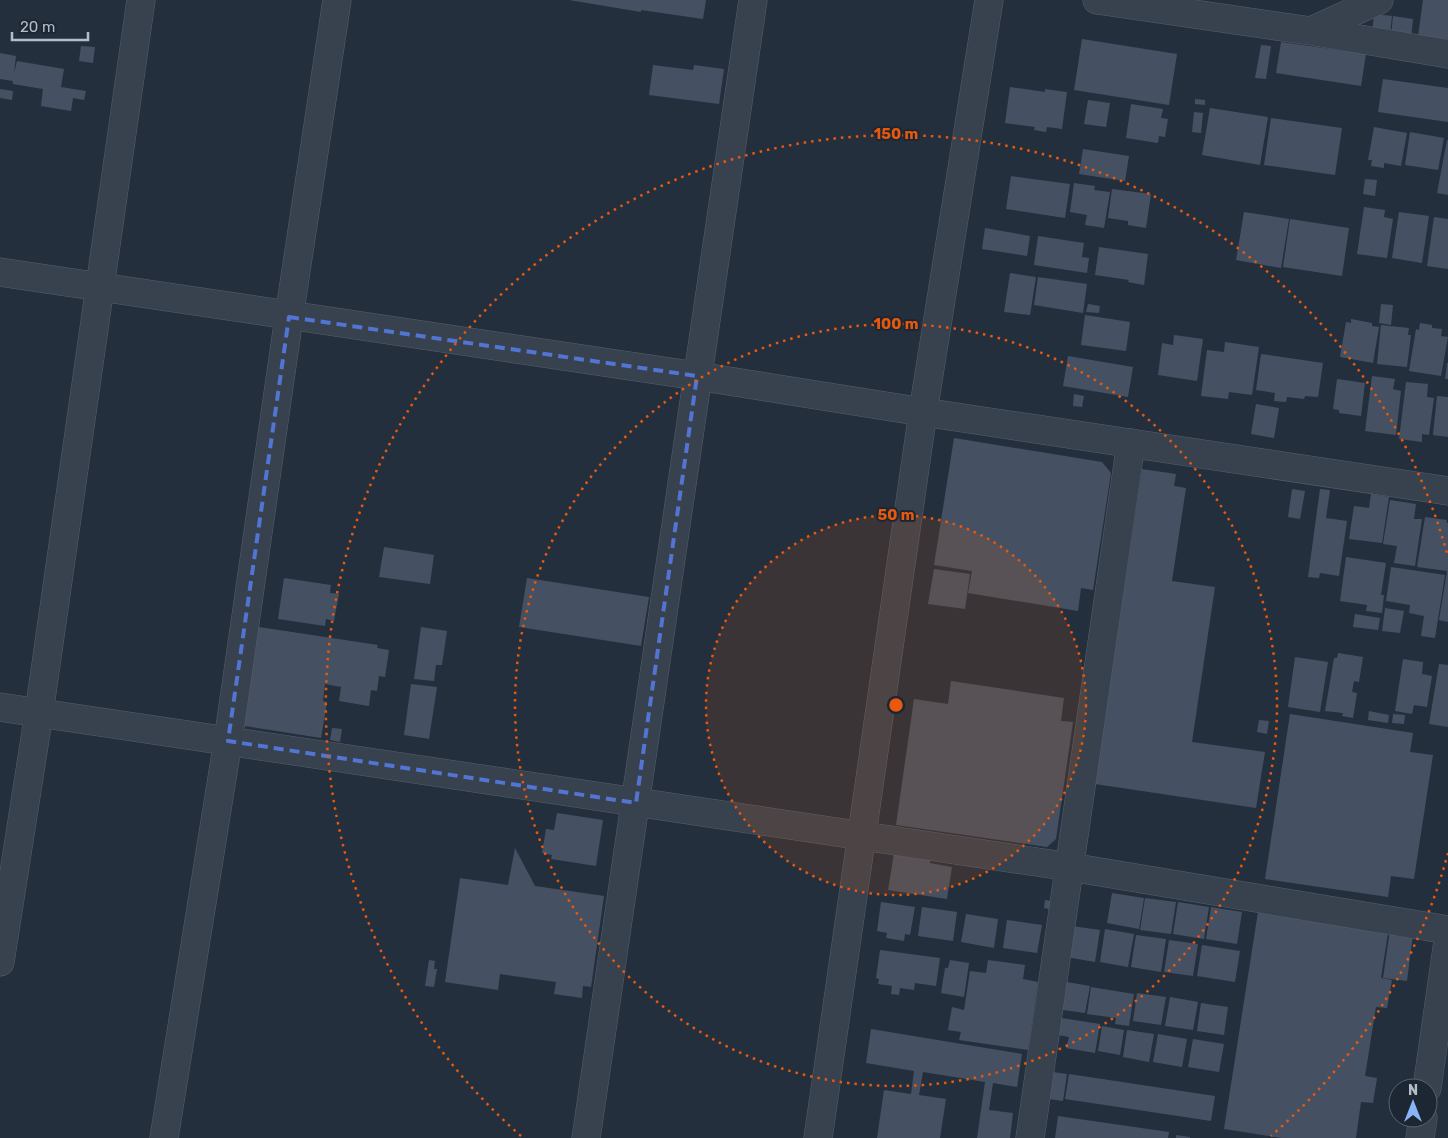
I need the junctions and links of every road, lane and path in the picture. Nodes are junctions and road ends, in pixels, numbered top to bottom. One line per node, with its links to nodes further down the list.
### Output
1 (141, 0): 10 (street)
2 (337, 0): 11 (street)
3 (753, 0): 12 (street)
4 (988, 0): 13 (street)
5 (1097, 0): 7 (street)
6 (1379, 0): 7 (street)
7 (1311, 31): 8 (street)
8 (1448, 54)
9 (0, 272): 10 (street)
10 (99, 288): 11 (street); 17 (street)
11 (289, 317): 12 (street); 18 (street)
12 (697, 376): 13 (street); 19 (street)
13 (924, 412): 14 (street); 20 (street)
14 (1131, 443): 15 (street); 21 (street)
15 (1448, 491)
16 (0, 707): 17 (street)
17 (38, 713): 18 (street); 24 (street)
18 (228, 741): 19 (street); 26 (street)
19 (636, 803): 20 (street); 27 (street)
20 (862, 837): 21 (street); 28 (street)
21 (1070, 867): 22 (street); 29 (street)
22 (1448, 930)
23 (1448, 941): 25 (street)
24 (0, 962)
25 (1428, 1078)
26 (164, 1138)
27 (586, 1138)
28 (818, 1138)
29 (1030, 1138)

